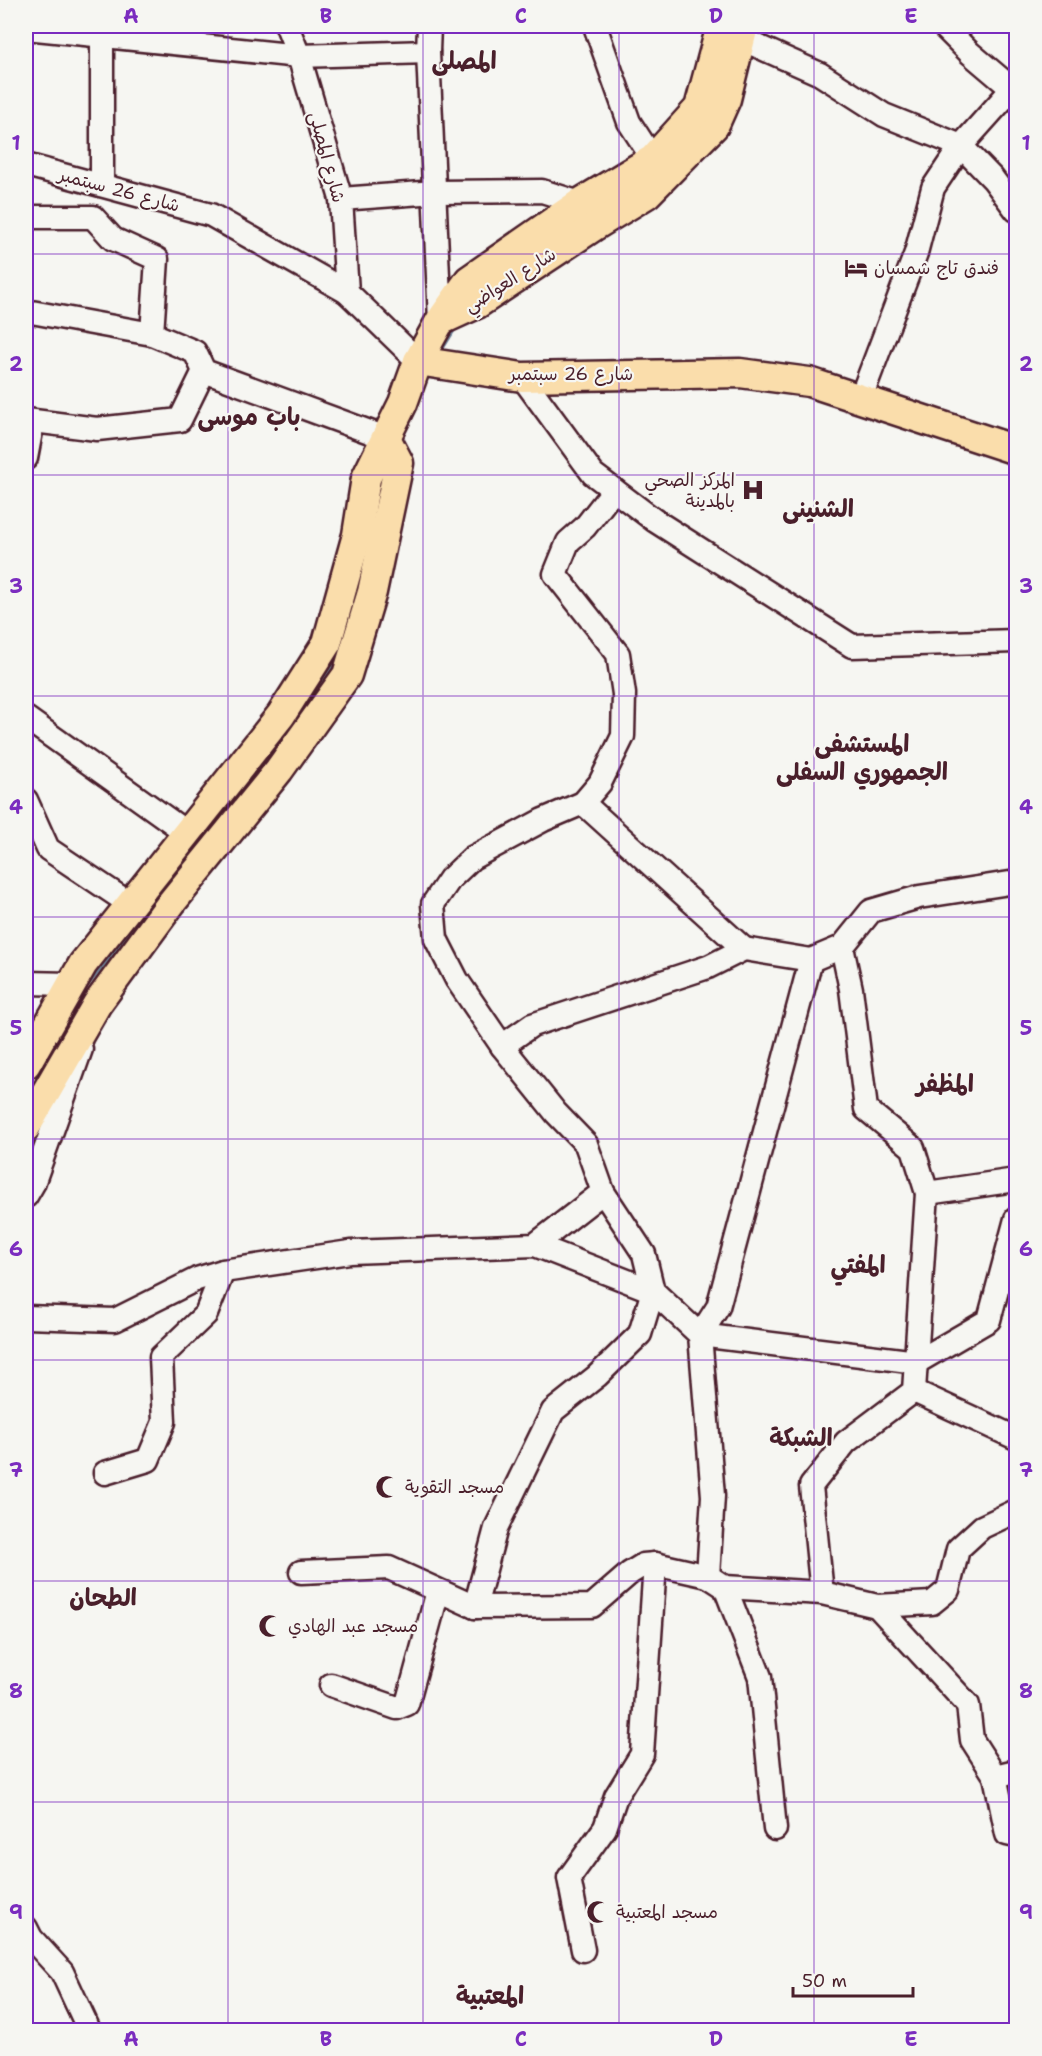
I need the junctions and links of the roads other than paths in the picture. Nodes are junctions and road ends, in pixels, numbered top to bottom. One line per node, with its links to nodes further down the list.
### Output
1 (287, 26): 9 (street, شارع المصلى)
2 (429, 26): 8 (street)
3 (595, 26): 12 (street)
4 (943, 26): 10 (street)
5 (26, 28): 7 (street)
6 (727, 29): 11 (street); 12 (main road, شارع العواضي); 22 (main road, شارع العواضي)
7 (102, 37): 9 (street); 14 (street)
8 (428, 52): 9 (street); 15 (street)
9 (299, 56): 16 (street, شارع المصلى)
10 (1015, 87): 11 (street)
11 (961, 146): 18 (street); 27 (street)
12 (653, 159): 17 (main road, شارع العواضي)
13 (26, 165): 14 (street, شارع 26 سبتمبر)
14 (102, 185): 20 (street, شارع 26 سبتمبر)
15 (435, 192): 16 (street); 17 (street); 22 (street)
16 (341, 199): 20 (street, شارع المصلى)
17 (580, 203): 22 (main road, شارع العواضي)
18 (1017, 210)
19 (26, 217): 23 (street)
20 (346, 292): 24 (street, شارع 26 سبتمبر)
21 (26, 311): 23 (street)
22 (440, 321): 24 (main road)
23 (152, 334): 25 (street)
24 (418, 361): 26 (main road, شارع 26 سبتمبر); 29 (main road)
25 (204, 371): 28 (street); 29 (street)
26 (522, 377): 27 (main road, شارع 26 سبتمبر); 32 (street)
27 (860, 400): 30 (main road, شارع 26 سبتمبر)
28 (29, 421): 31 (street)
29 (386, 438): 37 (main road); 45 (main road)
30 (1017, 450)
31 (26, 458)
32 (614, 490): 33 (street); 36 (street)
33 (1017, 641)
34 (26, 718): 37 (street)
35 (26, 801): 39 (street)
36 (583, 803): 41 (street); 46 (street)
37 (187, 833): 39 (main road)
38 (1017, 882): 40 (street)
39 (130, 904): 44 (main road)
40 (842, 947): 42 (street); 51 (street)
41 (744, 949): 42 (street); 46 (street)
42 (811, 960): 58 (street)
43 (26, 983): 44 (street)
44 (71, 984): 45 (main road); 47 (main road)
45 (97, 1004): 48 (main road); 52 (street)
46 (502, 1046): 50 (street)
47 (26, 1064)
48 (26, 1127)
49 (1017, 1180): 51 (street)
50 (603, 1192): 54 (street); 56 (street)
51 (927, 1193): 59 (street)
52 (26, 1196)
53 (1017, 1219): 59 (street)
54 (535, 1245): 55 (street); 56 (street)
55 (223, 1271): 57 (street); 62 (street)
56 (653, 1291): 58 (street); 70 (street)
57 (26, 1317)
58 (700, 1335): 59 (street); 66 (street)
59 (916, 1362): 60 (street)
60 (915, 1392): 61 (street); 68 (street)
61 (1017, 1438)
62 (105, 1473)
63 (1017, 1511): 69 (street)
64 (655, 1564): 66 (street); 70 (street); 76 (street)
65 (301, 1572): 67 (street)
66 (716, 1581): 68 (street); 73 (street)
67 (438, 1591): 70 (street); 71 (street)
68 (822, 1593): 69 (street)
69 (877, 1606): 72 (street)
70 (475, 1607)
71 (331, 1685)
72 (1006, 1774): 74 (street)
73 (775, 1829)
74 (1017, 1836)
75 (26, 1928): 77 (street)
76 (583, 1950)
77 (89, 2031)

